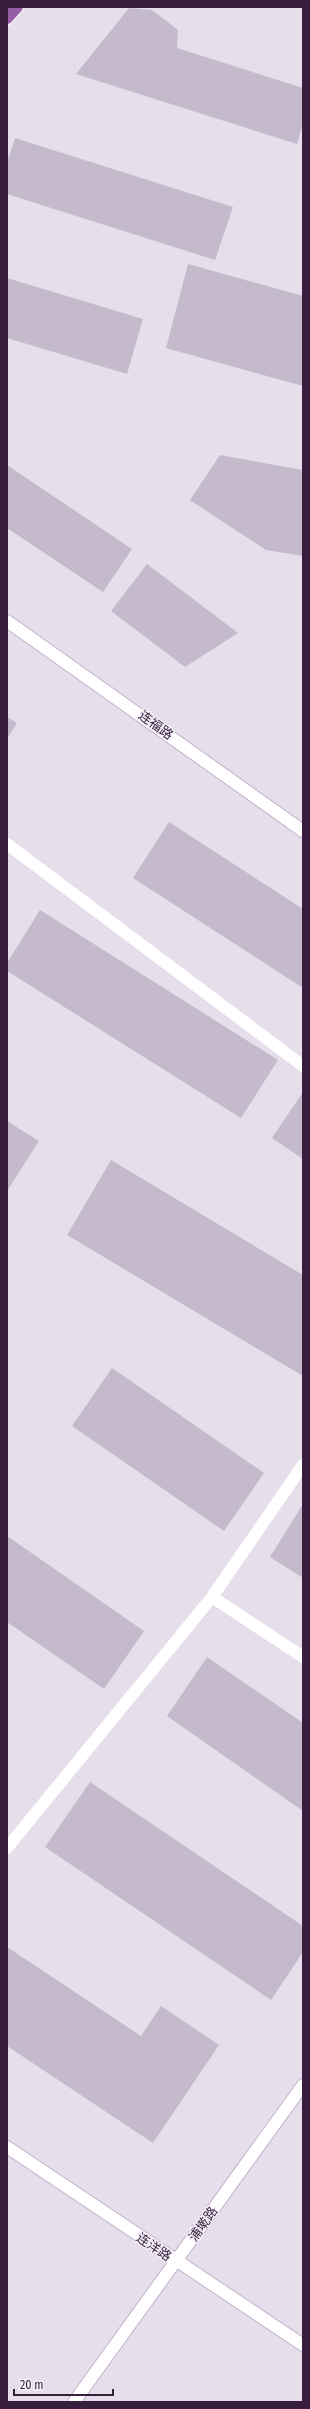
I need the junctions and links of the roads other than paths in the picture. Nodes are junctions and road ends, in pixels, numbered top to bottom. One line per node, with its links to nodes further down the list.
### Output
1 (17, 7): 2 (main road)
2 (7, 18)
3 (7, 621): 4 (street, 连福路)
4 (303, 831)
5 (7, 844): 6 (street)
6 (303, 1066)
7 (303, 1465): 8 (street)
8 (212, 1597): 9 (street); 10 (street)
9 (303, 1657)
10 (7, 1848)
11 (303, 2085): 13 (street, 浦墘路)
12 (7, 2147): 13 (street, 连洋路)
13 (176, 2262): 14 (street, 连洋路); 15 (street, 浦墘路)
14 (303, 2345)
15 (74, 2402)

